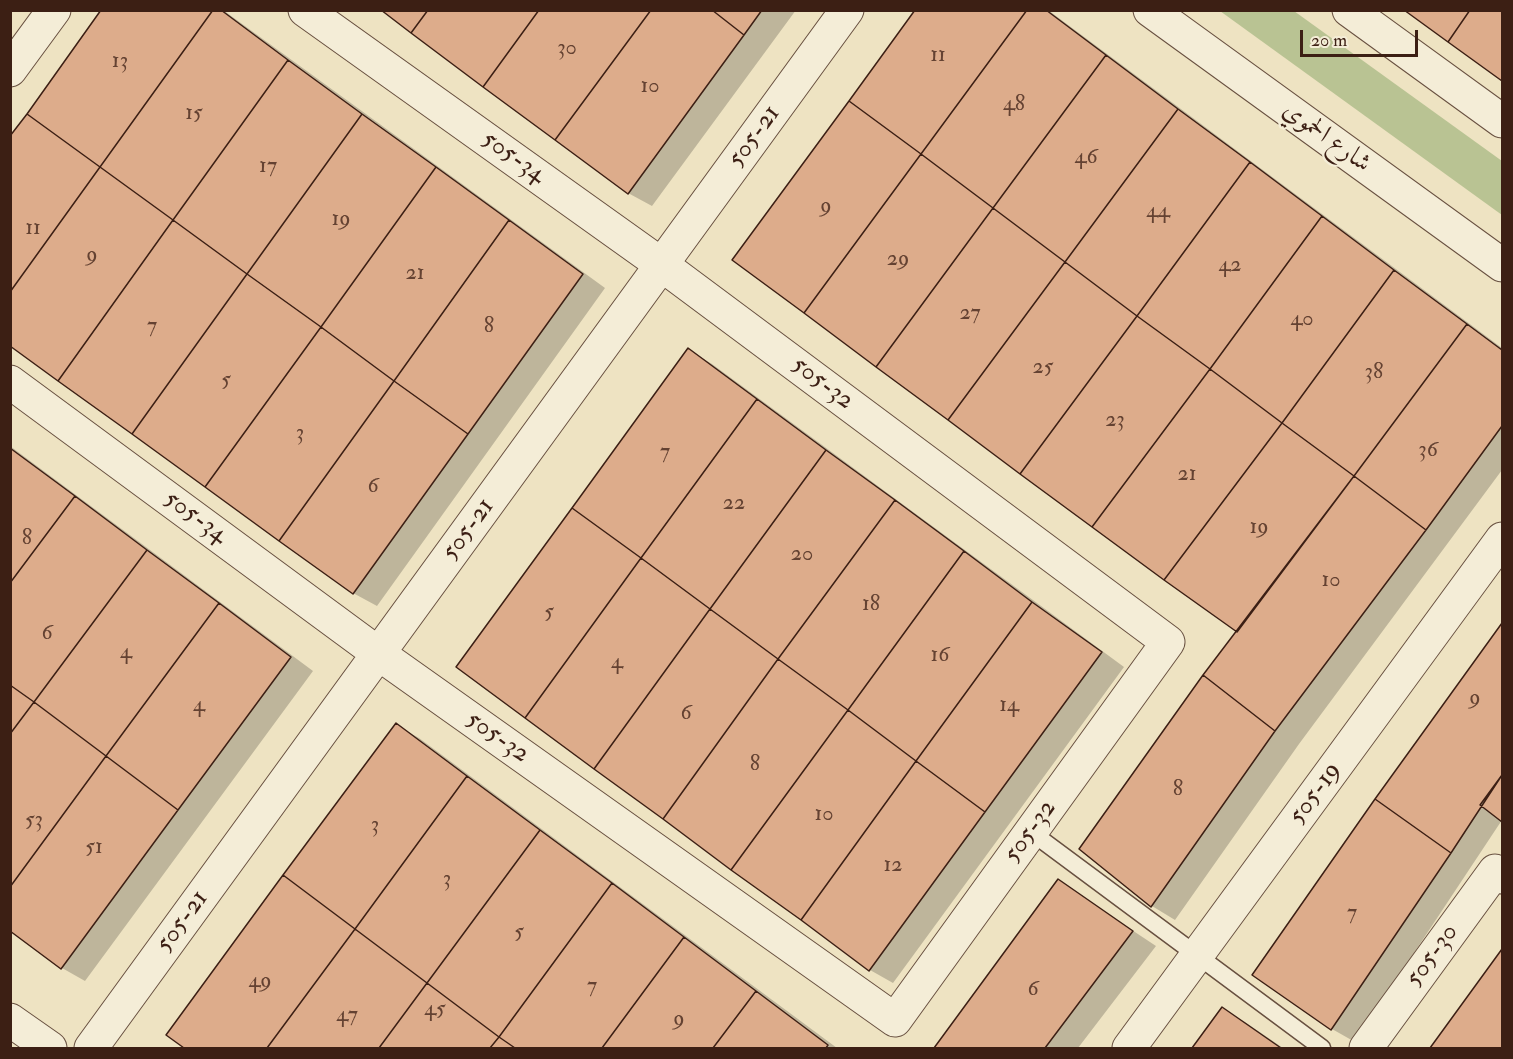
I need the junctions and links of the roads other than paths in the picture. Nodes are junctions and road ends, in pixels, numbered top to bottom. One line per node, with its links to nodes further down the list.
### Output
1 (54, 10): 6 (street)
2 (305, 10): 8 (street, 505-34)
3 (847, 10): 8 (street, 505-21)
4 (1150, 10): 9 (street, شارع الحموي)
5 (1349, 10): 7 (street)
6 (10, 70)
7 (1503, 121)
8 (662, 265): 12 (street, 505-21); 13 (street, 505-32)
9 (1503, 265)
10 (10, 382): 12 (street, 505-34)
11 (1503, 539): 15 (street, 505-19)
12 (379, 654): 13 (street, 505-32); 18 (street, 505-21)
13 (1031, 832): 15 (lane)
14 (1503, 877): 21 (street, 505-30)
15 (1197, 956): 19 (street, 505-19); 20 (lane)
16 (10, 1020): 17 (street)
17 (50, 1048)
18 (91, 1048)
19 (1129, 1048)
20 (1322, 1048)
21 (1366, 1048)

